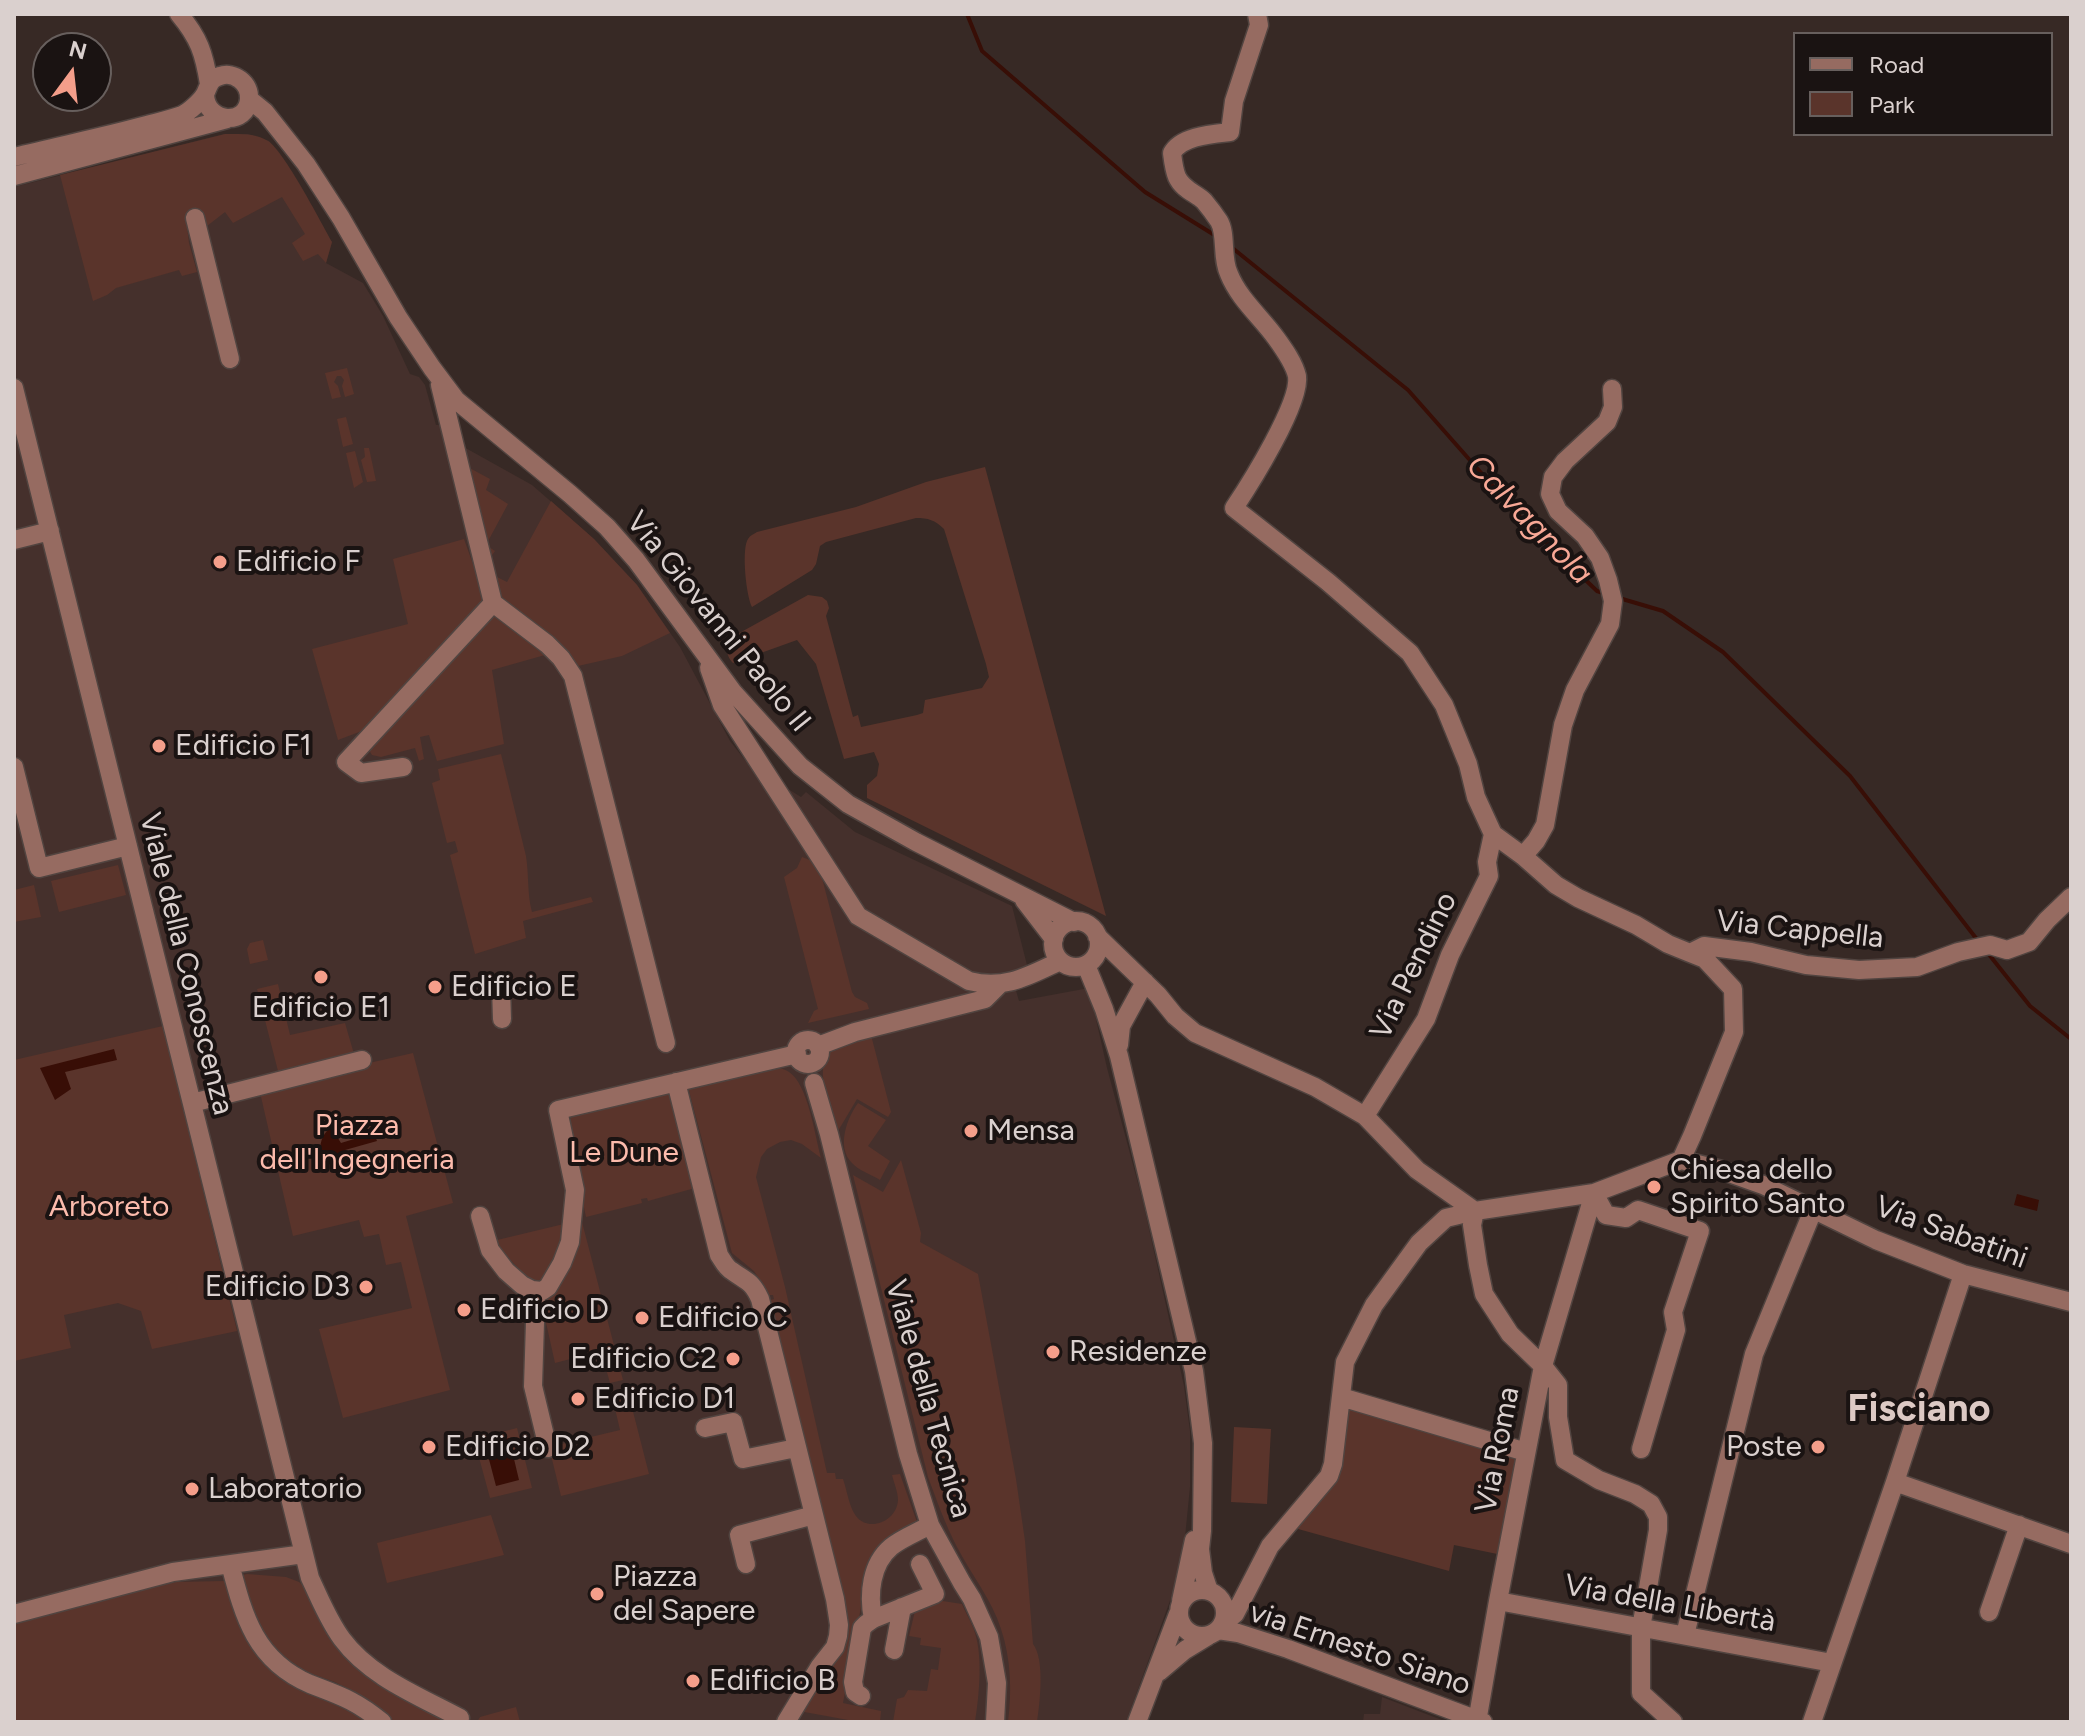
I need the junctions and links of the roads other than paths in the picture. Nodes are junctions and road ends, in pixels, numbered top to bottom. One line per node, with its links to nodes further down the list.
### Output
1 (179, 14): 3 (street)
2 (1257, 14): 22 (street)
3 (199, 43): 4 (street); 5 (street)
4 (235, 76): 5 (street); 6 (street)
5 (207, 89): 7 (street); 9 (street)
6 (249, 99): 7 (street); 8 (street, Via Giovanni Paolo II)
7 (230, 118): 8 (street); 10 (street)
8 (282, 132): 13 (street, Via Giovanni Paolo II)
9 (14, 157)
10 (14, 176)
11 (195, 218): 12 (street)
12 (230, 359)
13 (438, 377): 18 (street); 19 (street, Via Giovanni Paolo II)
14 (14, 388): 16 (street, Viale della Conoscenza)
15 (1612, 389): 24 (street)
16 (50, 531): 17 (street); 23 (street, Viale della Conoscenza)
17 (14, 540)
18 (493, 603): 21 (street); 37 (street)
19 (703, 650): 25 (street, Via Giovanni Paolo II); 34 (street)
20 (14, 767): 23 (street)
21 (403, 767)
22 (1493, 834): 24 (street); 43 (street, Via Pendino)
23 (128, 846): 42 (street, Viale della Conoscenza)
24 (1523, 856): 30 (street)
25 (1021, 895): 27 (street, Via Giovanni Paolo II); 29 (street, Via Giovanni Paolo II)
26 (2071, 897): 30 (street, Via Cappella)
27 (1074, 922): 28 (street); 29 (street)
28 (1097, 936): 32 (street); 33 (street)
29 (1054, 939): 31 (street)
30 (1690, 953): 44 (street, Via Cappella)
31 (1060, 961): 32 (street); 34 (street)
32 (1086, 965): 39 (street)
33 (1145, 982): 39 (street); 43 (street)
34 (999, 985): 38 (street)
35 (501, 987): 36 (street)
36 (502, 1019)
37 (666, 1043)
38 (808, 1055): 41 (street); 62 (street, Viale della Tecnica)
39 (1119, 1056): 60 (street)
40 (362, 1060): 42 (street)
41 (676, 1082): 50 (street); 56 (street)
42 (192, 1103): 65 (street, Viale della Conoscenza)
43 (1365, 1116): 47 (street)
44 (1681, 1160): 45 (street); 46 (street, Via Sabatini)
45 (1588, 1194): 47 (street); 52 (street, Via Roma); 57 (street)
46 (1814, 1208): 49 (street, Via Sabatini); 79 (street)
47 (1475, 1211): 52 (street); 53 (street)
48 (480, 1216): 50 (street)
49 (1963, 1274): 51 (street, Via Sabatini); 59 (street)
50 (536, 1291): 55 (street)
51 (2071, 1302)
52 (1543, 1366): 58 (street, Via Roma); 77 (street)
53 (1341, 1397): 58 (street); 69 (street)
54 (705, 1428): 56 (street)
55 (548, 1448)
56 (796, 1448): 61 (street)
57 (1641, 1449)
58 (1526, 1452): 71 (street, Via Roma)
59 (1895, 1482): 63 (street); 81 (street)
60 (1201, 1514): 70 (street); 73 (street)
61 (814, 1515): 67 (street); 85 (street)
62 (930, 1525): 76 (street); 89 (street, Viale della Tecnica)
63 (2019, 1525): 64 (street); 74 (street)
64 (2071, 1544)
65 (304, 1554): 66 (street); 84 (street, Viale della Conoscenza)
66 (230, 1564): 75 (street); 88 (street)
67 (746, 1564)
68 (920, 1564): 72 (street)
69 (1252, 1577): 70 (street); 78 (street)
70 (1212, 1592): 73 (street); 78 (street)
71 (1498, 1601): 77 (street, Via della Libertà); 86 (street, Via Roma)
72 (902, 1607): 76 (street); 80 (street)
73 (1179, 1608): 78 (street); 82 (street)
74 (1989, 1612)
75 (14, 1614)
76 (873, 1619): 83 (street)
77 (1641, 1628): 79 (street, Via della Libertà); 87 (street)
78 (1216, 1631): 82 (street); 86 (street, via Ernesto Siano)
79 (1685, 1635): 81 (street, Via della Libertà)
80 (894, 1650)
81 (1832, 1663): 91 (street)
82 (1156, 1674): 90 (street)
83 (861, 1696)
84 (460, 1718)
85 (788, 1718)
86 (1479, 1721)
87 (1672, 1721)
88 (382, 1722)
89 (995, 1722)
90 (1137, 1722)
91 (1812, 1722)

